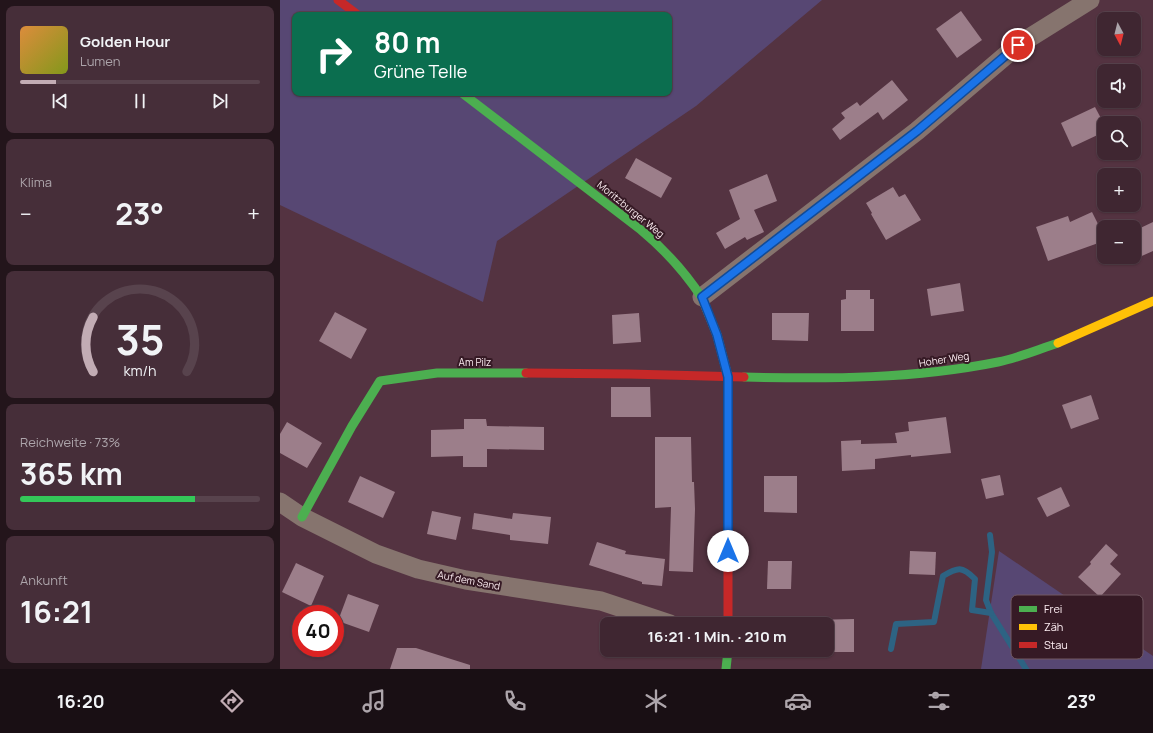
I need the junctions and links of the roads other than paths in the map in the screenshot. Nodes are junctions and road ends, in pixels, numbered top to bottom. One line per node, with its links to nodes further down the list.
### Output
1 (338, 0): 3 (street)
2 (1090, 0): 5 (street)
3 (354, 12)
4 (466, 96): 5 (street, Moritzburger Weg)
5 (702, 297): 7 (street, Moritzburger Weg)
6 (1153, 302): 7 (street, Hoher Weg)
7 (728, 377): 9 (street, Am Pilz); 11 (street, Moritzburger Weg)
8 (280, 502): 9 (street, Auf dem Sand)
9 (302, 517): 10 (street, Auf dem Sand)
10 (649, 617)
11 (728, 617)
12 (727, 657): 13 (street)
13 (726, 669)

